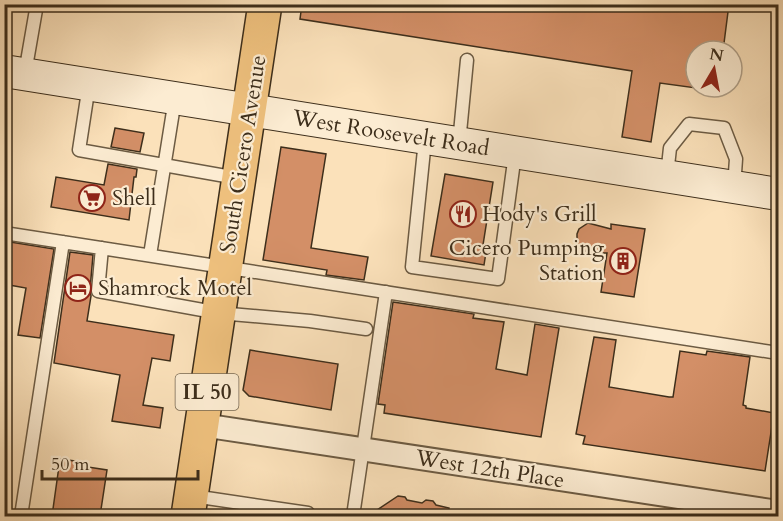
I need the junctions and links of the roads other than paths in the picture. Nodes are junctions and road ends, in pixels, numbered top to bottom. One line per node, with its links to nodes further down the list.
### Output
1 (37, 4): 4 (lane)
2 (265, 4): 7 (main road, South Cicero Avenue / IL 50)
3 (467, 60): 9 (lane)
4 (15, 72): 5 (main road, West Roosevelt Road)
5 (89, 84): 6 (main road, West Roosevelt Road); 11 (lane)
6 (175, 98): 7 (main road, West Roosevelt Road); 11 (lane)
7 (250, 110): 8 (main road, West Roosevelt Road); 13 (main road, South Cicero Avenue / IL 50)
8 (426, 139): 9 (main road, West Roosevelt Road); 10 (lane)
9 (458, 144): 10 (main road, West Roosevelt Road)
10 (515, 152): 12 (main road, West Roosevelt Road)
11 (165, 165): 13 (lane); 19 (lane)
12 (666, 176): 14 (main road, West Roosevelt Road); 14 (lane)
13 (239, 178): 20 (main road, South Cicero Avenue / IL 50)
14 (734, 187): 15 (main road, West Roosevelt Road)
15 (778, 194)
16 (4, 233): 17 (lane)
17 (63, 242): 18 (lane); 29 (lane)
18 (102, 248): 19 (lane); 22 (lane)
19 (150, 255): 20 (lane)
20 (226, 267): 21 (lane); 22 (main road, South Cicero Avenue / IL 50)
21 (386, 292): 24 (lane); 26 (lane)
22 (219, 312): 23 (lane); 25 (main road, South Cicero Avenue / IL 50)
23 (366, 329)
24 (778, 353)
25 (202, 425): 26 (street, West 12th Place); 27 (main road, South Cicero Avenue / IL 50)
26 (363, 449): 28 (street, West 12th Place); 31 (lane)
27 (190, 506): 30 (lane)
28 (778, 512)
29 (21, 516)
30 (307, 516)
31 (353, 516)

